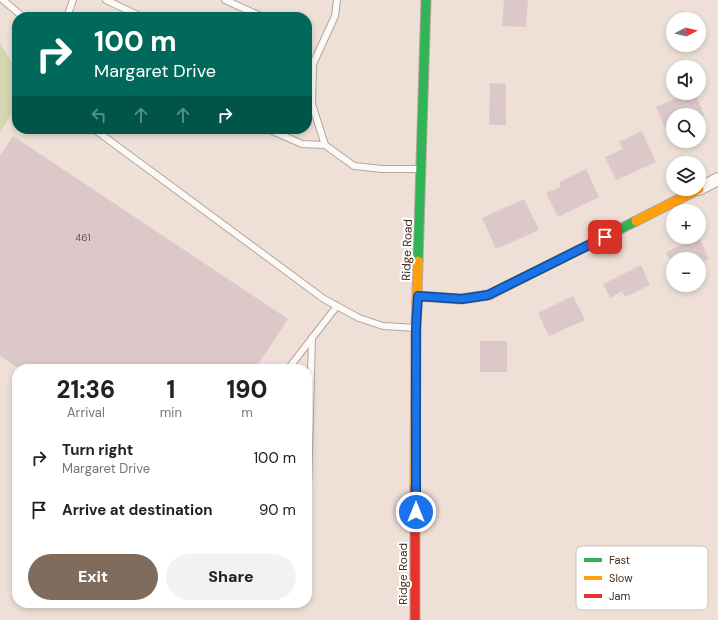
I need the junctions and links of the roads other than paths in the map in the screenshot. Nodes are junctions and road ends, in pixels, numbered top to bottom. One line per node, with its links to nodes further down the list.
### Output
1 (3, 0): 7 (lane)
2 (73, 0): 8 (lane)
3 (106, 0): 9 (lane)
4 (225, 0): 10 (lane)
5 (337, 0): 13 (lane)
6 (426, 0): 14 (street, Ridge Road)
7 (16, 12)
8 (69, 12)
9 (131, 12)
10 (252, 12)
11 (101, 134): 19 (lane)
12 (279, 134): 13 (lane)
13 (325, 145): 14 (lane)
14 (421, 169): 18 (street, Ridge Road)
15 (718, 179): 16 (street)
16 (706, 185)
17 (685, 196): 18 (street)
18 (418, 296): 20 (street, Ridge Road)
19 (337, 306): 20 (lane); 21 (lane)
20 (416, 328): 24 (street, Ridge Road)
21 (312, 338): 22 (lane); 23 (lane)
22 (292, 364)
23 (311, 364)
24 (415, 620)

